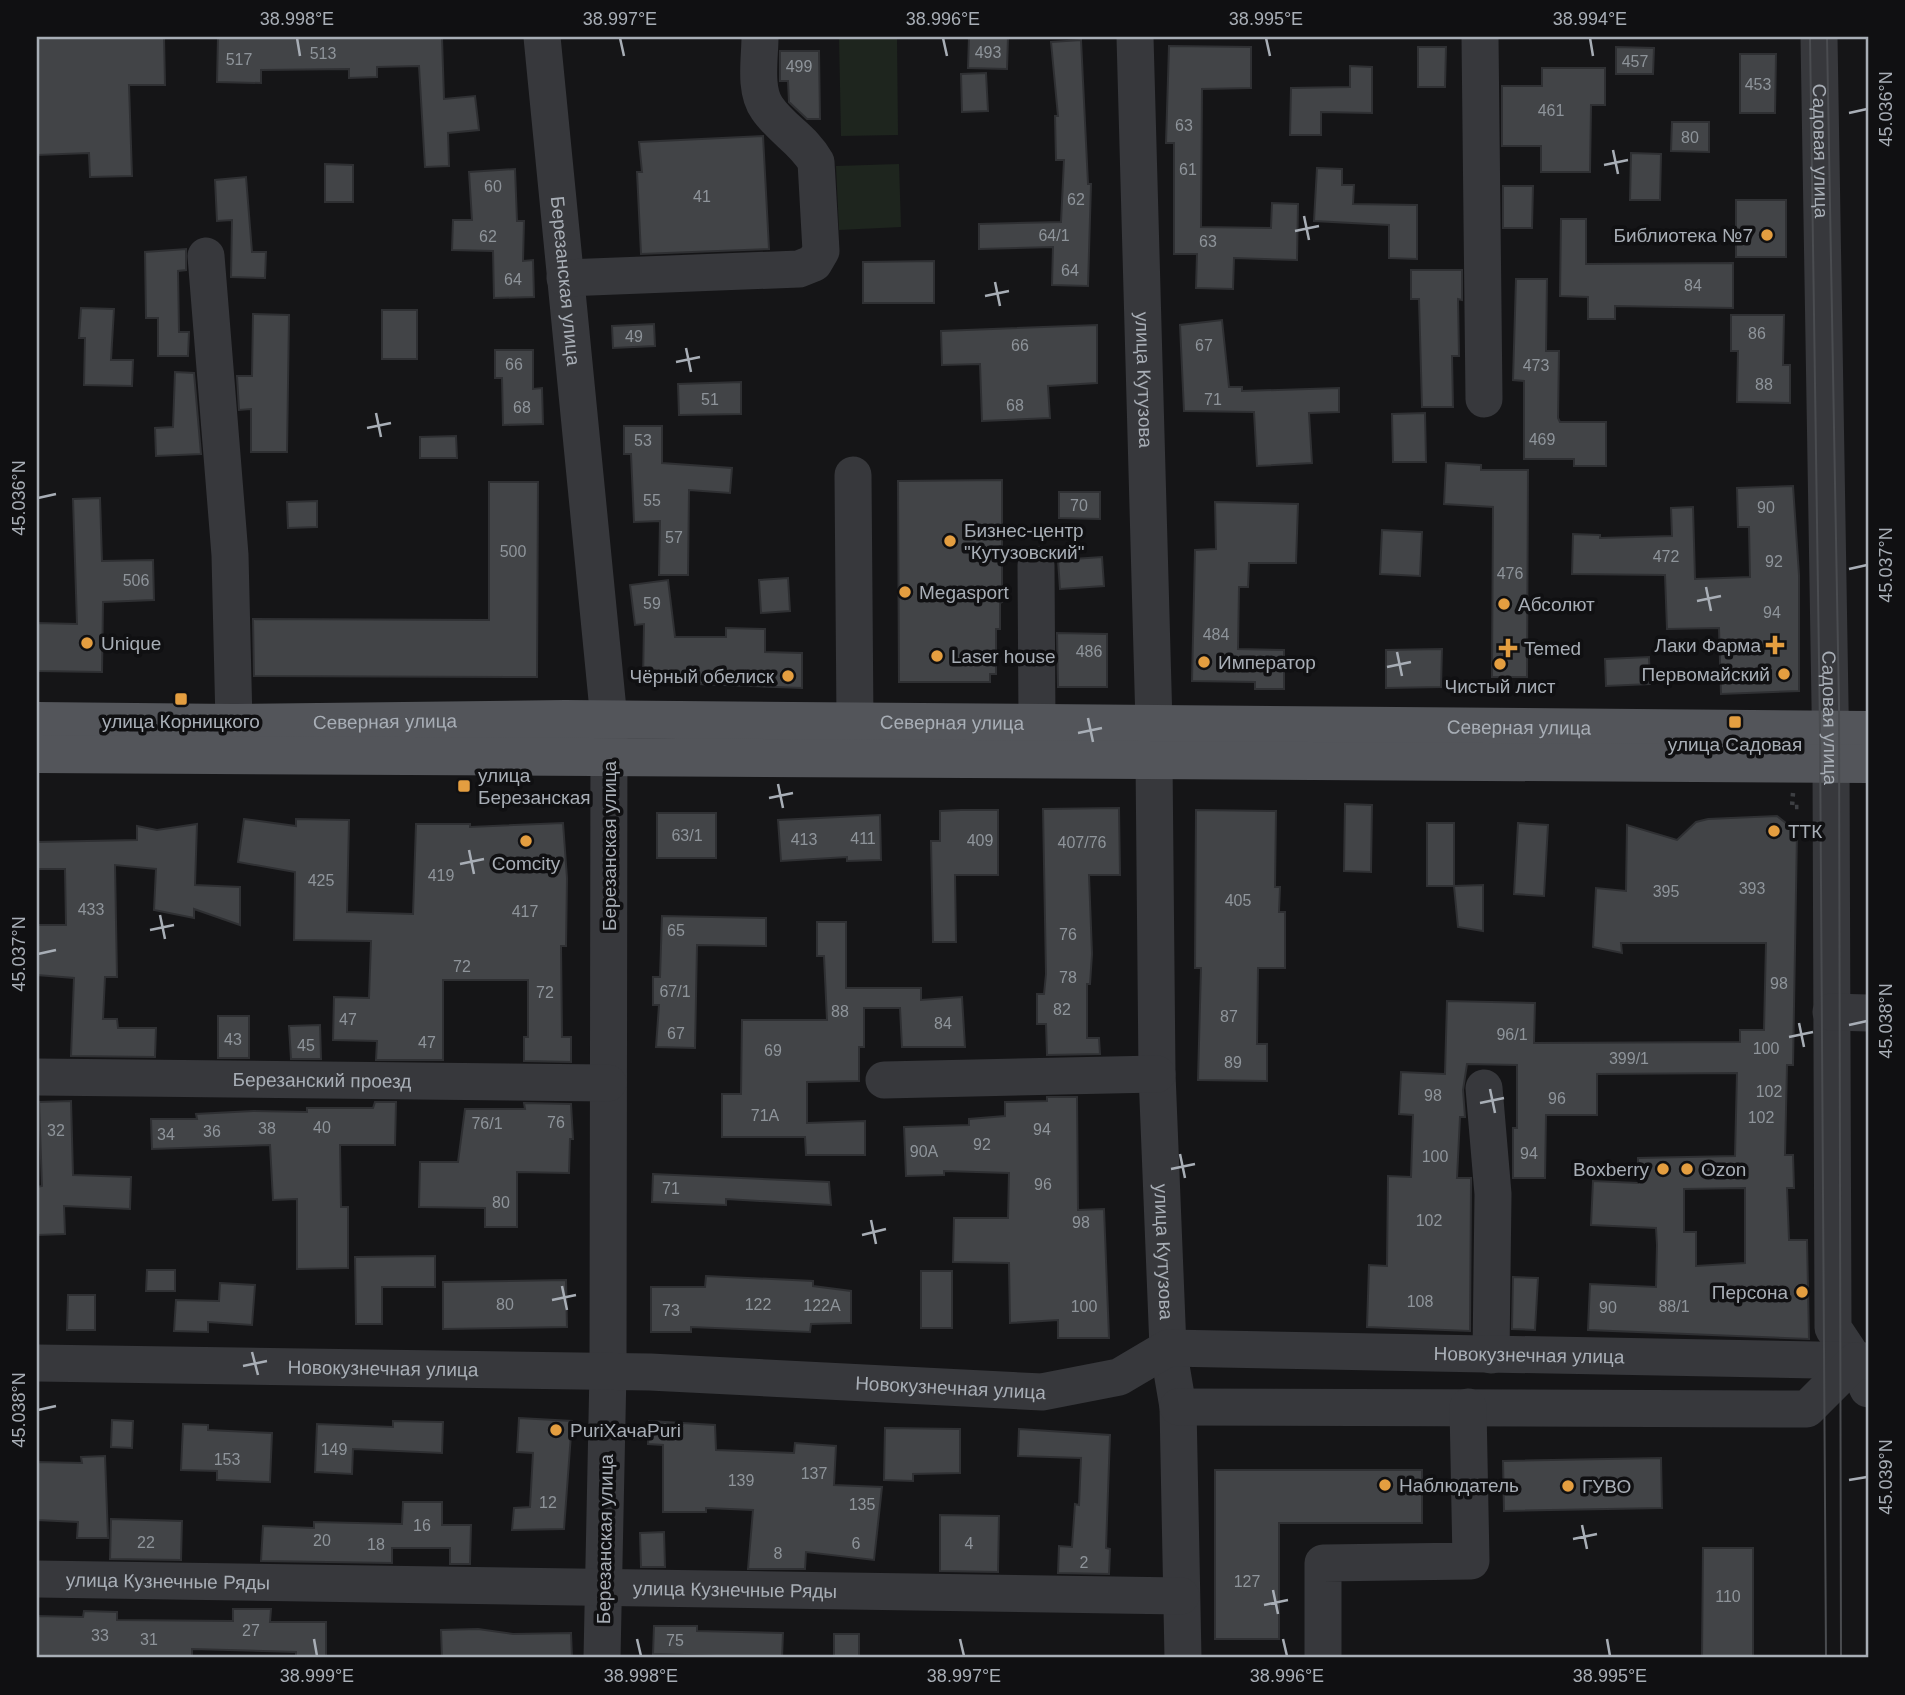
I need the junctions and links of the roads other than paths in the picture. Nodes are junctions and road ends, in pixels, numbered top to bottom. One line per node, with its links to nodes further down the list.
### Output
1 (542, 37): 7 (street, Березанская улица)
2 (760, 37): 7 (street)
3 (1135, 37): 17 (street, улица Кутузова)
4 (1480, 37): 8 (street)
5 (1819, 37): 18 (street, Садовая улица)
6 (206, 256): 14 (street)
7 (565, 278): 11 (street, Березанская улица)
8 (1484, 399)
9 (853, 475): 13 (street)
10 (1036, 565): 15 (street)
11 (610, 720): 13 (main road, Северная улица); 14 (main road, Северная улица); 20 (street, Березанская улица)
12 (37, 722): 14 (main road, Северная улица)
13 (855, 722): 15 (main road, Северная улица)
14 (234, 723)
15 (1037, 723): 17 (main road, Северная улица)
16 (1868, 730): 18 (main road, Северная улица)
17 (1154, 742): 18 (main road, Северная улица); 20 (main road, Северная улица); 24 (street, улица Кутузова)
18 (1830, 747): 21 (main road, Северная улица); 22 (street, Садовая улица)
19 (37, 754): 20 (main road, Северная улица)
20 (609, 759): 27 (street, Березанская улица)
21 (1868, 764)
22 (1831, 1012): 23 (street); 32 (street, Садовая улица)
23 (1868, 1013)
24 (1157, 1074): 26 (street); 29 (street, улица Кутузова)
25 (37, 1077): 27 (street, Березанский проезд)
26 (884, 1080)
27 (608, 1083): 33 (street, Березанская улица)
28 (1484, 1088): 30 (street)
29 (1168, 1348): 30 (street, Новокузнечная улица); 33 (street, Новокузнечная улица); 35 (street, улица Кутузова)
30 (1491, 1355): 32 (street, Новокузнечная улица)
31 (37, 1363): 33 (street, Новокузнечная улица)
32 (1864, 1370): 34 (street)
33 (608, 1371): 37 (street, Березанская улица)
34 (1468, 1407): 35 (street); 41 (street)
35 (1178, 1408): 38 (street, улица Кутузова)
36 (37, 1579): 37 (street, улица Кузнечные Ряды)
37 (604, 1586): 38 (street, улица Кузнечные Ряды); 39 (street, Березанская улица)
38 (1181, 1596): 40 (street, улица Кутузова)
39 (602, 1658)
40 (1183, 1658)
41 (1323, 1658)

